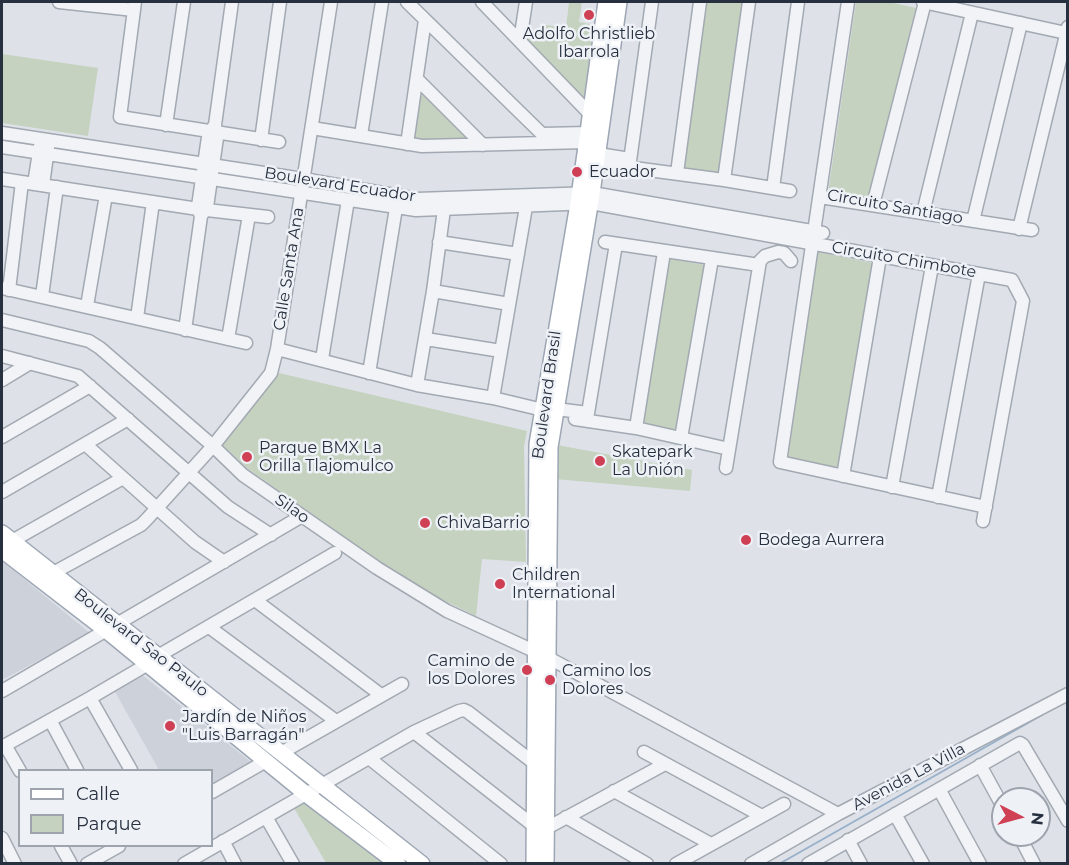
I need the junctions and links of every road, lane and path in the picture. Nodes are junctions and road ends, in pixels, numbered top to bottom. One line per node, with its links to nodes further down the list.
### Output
1 (59, 2): 18 (street)
2 (183, 2): 26 (street)
3 (232, 2): 28 (street)
4 (280, 2): 34 (street)
5 (331, 2): 27 (street, Calle Santa Ana)
6 (382, 2): 30 (street)
7 (407, 2): 20 (street)
8 (482, 2): 23 (street)
9 (526, 2): 23 (street)
10 (606, 2): 25 (main road, Boulevard Brasil)
11 (619, 2): 40 (main road, Boulevard Brasil)
12 (652, 2): 41 (street)
13 (700, 2): 43 (street)
14 (749, 2): 47 (street)
15 (798, 2): 50 (street)
16 (848, 2): 54 (street, Circuito Santiago)
17 (924, 2): 19 (street); 59 (street)
18 (134, 6): 26 (street)
19 (972, 13): 21 (street); 63 (street)
20 (425, 20): 24 (street); 32 (street)
21 (1021, 23): 22 (street); 66 (street)
22 (1067, 30): 67 (street)
23 (520, 41): 25 (street)
24 (417, 79): 36 (street); 37 (street)
25 (590, 114): 31 (main road, Boulevard Brasil)
26 (166, 125): 28 (street)
27 (312, 128): 30 (street); 46 (street, Calle Santa Ana)
28 (214, 130): 34 (street); 42 (street)
29 (2, 133): 33 (street, Boulevard Ecuador)
30 (361, 135): 36 (street)
31 (587, 137): 32 (street); 55 (main road, Boulevard Brasil)
32 (545, 139): 37 (street)
33 (45, 140): 39 (street); 42 (street, Boulevard Ecuador)
34 (261, 140): 35 (street)
35 (279, 142)
36 (407, 144): 37 (street)
37 (483, 145)
38 (2, 147): 39 (street, Boulevard Ecuador)
39 (43, 154): 45 (street, Boulevard Ecuador); 48 (street)
40 (597, 159): 41 (street); 55 (main road, Boulevard Brasil)
41 (630, 164): 43 (street)
42 (209, 165): 45 (street); 46 (street, Boulevard Ecuador)
43 (677, 173): 47 (street)
44 (2, 179): 48 (street)
45 (206, 179): 52 (street, Boulevard Ecuador); 62 (street)
46 (303, 179): 52 (street, Calle Santa Ana); 58 (street, Boulevard Ecuador)
47 (724, 180): 50 (street)
48 (33, 184): 49 (street); 79 (street)
49 (57, 187): 53 (street); 81 (street)
50 (772, 188): 51 (street)
51 (790, 191)
52 (301, 193): 56 (street, Boulevard Ecuador); 90 (street, Calle Santa Ana)
53 (106, 195): 57 (street); 83 (street)
54 (824, 197): 59 (street, Circuito Santiago); 69 (street)
55 (585, 198): 58 (street, Boulevard Ecuador); 61 (street, Boulevard Ecuador); 69 (street, Boulevard Ecuador); 100 (main road, Boulevard Brasil)
56 (348, 200): 60 (street, Boulevard Ecuador); 93 (street)
57 (153, 202): 62 (street); 84 (street)
58 (445, 204): 60 (street, Boulevard Ecuador); 61 (street, Boulevard Ecuador); 70 (street)
59 (873, 205): 63 (street, Circuito Santiago)
60 (396, 207): 95 (street)
61 (526, 207): 72 (street)
62 (201, 212): 64 (street); 86 (street)
63 (923, 213): 66 (street, Circuito Santiago)
64 (249, 215): 65 (street); 87 (street)
65 (268, 218)
66 (973, 221): 67 (street, Circuito Santiago)
67 (1019, 229): 68 (street, Circuito Santiago)
68 (1032, 230)
69 (818, 238): 73 (street, Circuito Chimbote); 111 (street, Circuito Chimbote)
70 (440, 243): 72 (street); 80 (street)
71 (664, 252): 74 (street); 101 (street); 103 (street)
72 (518, 254): 82 (street)
73 (880, 257): 77 (street, Circuito Chimbote); 111 (street)
74 (712, 260): 76 (street); 105 (street)
75 (791, 261): 76 (street)
76 (759, 265): 108 (street)
77 (932, 266): 78 (street, Circuito Chimbote); 113 (street)
78 (979, 274): 115 (street); 116 (street, Circuito Chimbote)
79 (5, 289): 81 (street)
80 (433, 291): 82 (street); 88 (street)
81 (42, 296): 83 (street)
82 (509, 304): 91 (street)
83 (87, 306): 84 (street)
84 (137, 318): 86 (street)
85 (2, 320): 107 (street, Silao)
86 (185, 330): 87 (street)
87 (228, 339): 89 (street)
88 (426, 339): 91 (street); 97 (street)
89 (246, 343)
90 (277, 349): 93 (street); 107 (street, Calle Santa Ana)
91 (501, 351): 99 (street)
92 (2, 356): 94 (street)
93 (322, 360): 95 (street)
94 (30, 363): 96 (street); 98 (street)
95 (369, 373): 97 (street)
96 (2, 380)
97 (417, 385): 99 (street)
98 (90, 386): 102 (street); 104 (street)
99 (493, 398): 100 (street)
100 (549, 411): 101 (street); 128 (main road, Boulevard Brasil)
101 (587, 417): 103 (street)
102 (128, 419): 106 (street); 110 (street)
103 (636, 428): 105 (street)
104 (2, 437)
105 (681, 438): 108 (street)
106 (85, 444): 112 (street); 114 (street)
107 (213, 446): 110 (street, Calle Santa Ana); 118 (street, Silao)
108 (729, 449): 109 (street)
109 (726, 468)
110 (189, 472): 117 (street, Calle Santa Ana); 120 (street)
111 (843, 476): 113 (street, Circuito Chimbote)
112 (123, 478): 117 (street); 121 (street)
113 (892, 487): 115 (street, Circuito Chimbote)
114 (2, 492)
115 (938, 497): 116 (street, Circuito Chimbote)
116 (986, 507): 119 (street, Circuito Chimbote)
117 (157, 508): 123 (street); 124 (street, Calle Santa Ana)
118 (302, 516): 120 (street); 128 (street, Silao)
119 (983, 521)
120 (271, 535): 123 (street)
121 (5, 541): 124 (main road, Boulevard Sao Paulo); 127 (main road, Boulevard Sao Paulo)
122 (335, 553): 125 (street)
123 (224, 562): 127 (street)
124 (53, 573): 127 (main road, Boulevard Sao Paulo)
125 (255, 600): 126 (street); 134 (street)
126 (209, 627): 129 (street); 137 (street)
127 (112, 628): 129 (main road, Boulevard Sao Paulo); 132 (street)
128 (541, 654): 131 (main road, Boulevard Brasil); 157 (street, Silao)
129 (153, 660): 135 (street); 141 (main road, Boulevard Sao Paulo); 143 (main road, Boulevard Sao Paulo)
130 (402, 684): 134 (street)
131 (540, 687): 144 (main road, Boulevard Brasil); 163 (main road, Boulevard Brasil)
132 (2, 692)
133 (1068, 694): 157 (street, Avenida La Villa)
134 (381, 695): 137 (street)
135 (90, 698): 136 (street); 149 (street)
136 (50, 720): 139 (street); 148 (street)
137 (336, 722): 141 (street)
138 (414, 732): 142 (street); 144 (street); 163 (street)
139 (3, 746): 147 (street)
140 (644, 752): 145 (street)
141 (281, 753): 150 (main road, Boulevard Sao Paulo)
142 (369, 758): 150 (street); 180 (street)
143 (266, 761): 153 (street); 155 (main road, Boulevard Sao Paulo)
144 (534, 763): 163 (main road, Boulevard Brasil)
145 (665, 764): 154 (street); 159 (street)
146 (980, 765): 151 (street); 152 (street); 162 (street)
147 (19, 769)
148 (76, 769)
149 (130, 769)
150 (321, 785): 155 (street); 179 (main road, Boulevard Sao Paulo)
151 (992, 787)
152 (939, 789): 158 (street); 187 (street)
153 (213, 791)
154 (614, 791): 161 (street); 167 (street)
155 (306, 794): 160 (street); 178 (main road, Boulevard Sao Paulo)
156 (784, 804): 159 (street)
157 (838, 814): 183 (street, Avenida La Villa)
158 (895, 814): 165 (street); 186 (street)
159 (762, 816): 167 (street)
160 (266, 817): 166 (street); 177 (street)
161 (566, 818): 163 (street); 181 (street)
162 (1068, 821)
163 (540, 827): 171 (main road, Boulevard Brasil)
164 (2, 838): 172 (street)
165 (848, 840): 184 (street); 185 (street)
166 (223, 842): 175 (street); 176 (street)
167 (711, 844): 182 (street)
168 (62, 847): 173 (street)
169 (116, 847): 174 (street)
170 (1025, 847): 188 (street)
171 (536, 859)
172 (15, 864)
173 (71, 864)
174 (87, 864)
175 (184, 864)
176 (235, 864)
177 (292, 864)
178 (398, 864)
179 (422, 864)
180 (501, 864)
181 (647, 864)
182 (676, 864)
183 (751, 864)
184 (807, 864)
185 (861, 864)
186 (924, 864)
187 (981, 864)
188 (1034, 864)

